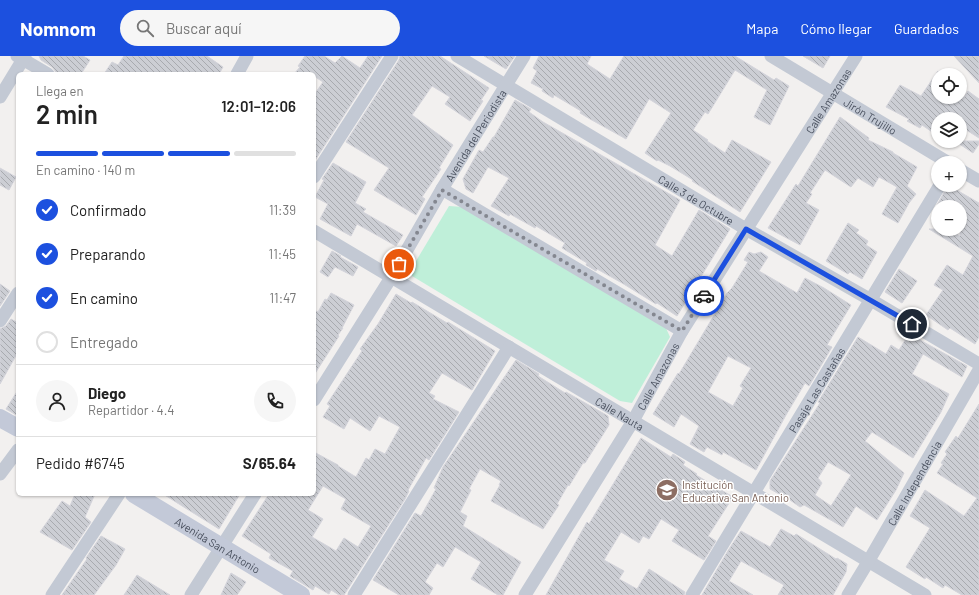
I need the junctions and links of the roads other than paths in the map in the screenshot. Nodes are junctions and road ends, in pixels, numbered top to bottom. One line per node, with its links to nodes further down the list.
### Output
1 (392, 56): 14 (street)
2 (456, 56): 10 (street, Calle 3 de Octubre)
3 (524, 56): 10 (street, Avenida del Periodista)
4 (771, 56): 11 (street, Jirón Trujillo)
5 (856, 56): 11 (street, Calle Amazonas)
6 (22, 57): 8 (street); 12 (street)
7 (242, 58): 9 (street)
8 (45, 72)
9 (238, 72)
10 (507, 85): 17 (street, Avenida del Periodista); 19 (street, Calle 3 de Octubre)
11 (832, 93): 13 (street, Jirón Trujillo); 19 (street, Calle Amazonas)
12 (0, 96)
13 (937, 156)
14 (316, 174)
15 (967, 174): 16 (street)
16 (979, 181)
17 (442, 190): 21 (street, Avenida del Periodista); 25 (street)
18 (936, 192): 23 (street, Pasaje Las Castañas)
19 (746, 229): 23 (street, Calle 3 de Octubre); 25 (street, Calle Amazonas)
20 (316, 232): 21 (street, Calle Nauta)
21 (392, 276): 26 (street, Calle Nauta); 29 (street, Avenida del Periodista)
22 (16, 296): 24 (street)
23 (871, 300): 27 (street, Calle 3 de Octubre); 35 (street, Pasaje Las Castañas)
24 (0, 321)
25 (682, 331): 31 (street, Calle Amazonas)
26 (509, 347): 31 (street, Calle Nauta); 44 (street)
27 (979, 364)
28 (979, 370): 40 (street, Calle Independencia)
29 (316, 397)
30 (0, 418): 32 (main road)
31 (633, 421): 35 (street, Calle Nauta); 45 (street, Calle Amazonas)
32 (16, 427)
33 (16, 453): 34 (street)
34 (0, 474)
35 (753, 493): 40 (street, Calle Nauta); 46 (street, Pasaje Las Castañas)
36 (118, 496): 41 (street)
37 (137, 496): 39 (main road, Avenida San Antonio)
38 (253, 496): 39 (street)
39 (222, 546): 42 (street); 43 (main road, Avenida San Antonio)
40 (868, 562): 47 (street, Calle Independencia); 48 (street, Calle Nauta)
41 (52, 595)
42 (191, 595)
43 (301, 595)
44 (354, 595)
45 (526, 595)
46 (692, 595)
47 (848, 595)
48 (925, 595)

